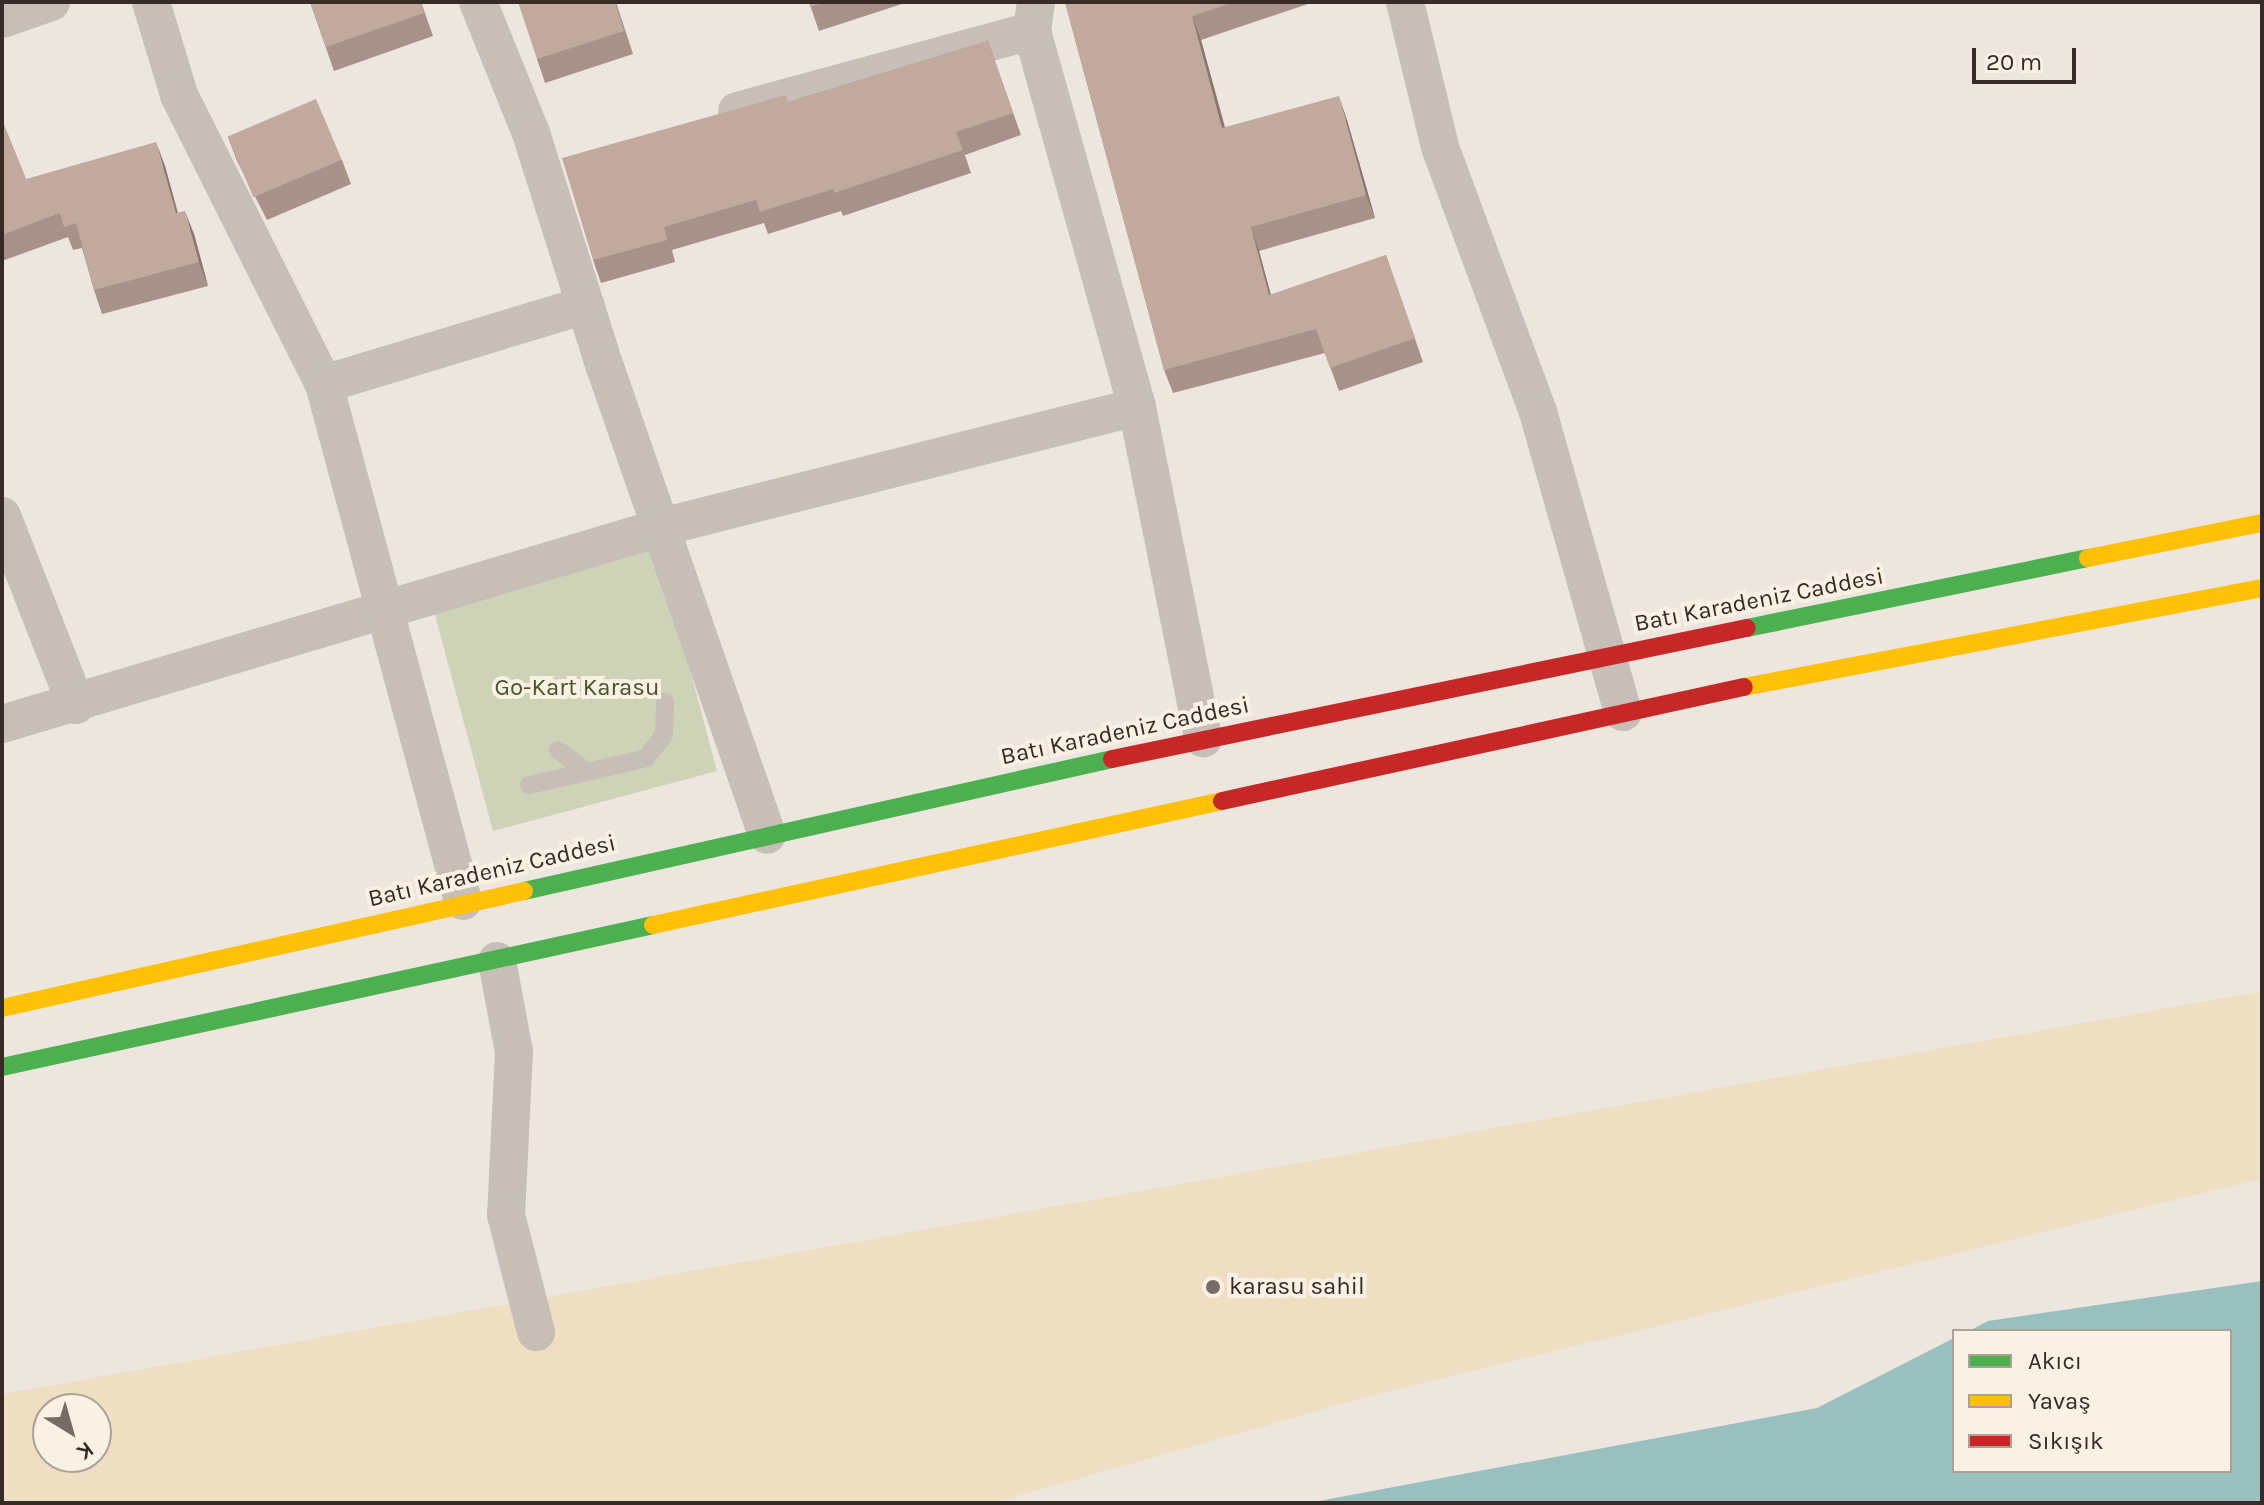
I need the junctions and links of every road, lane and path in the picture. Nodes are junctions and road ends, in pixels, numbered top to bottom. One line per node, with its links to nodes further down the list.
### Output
1 (51, 2): 6 (street)
2 (151, 2): 9 (street)
3 (478, 2): 8 (street)
4 (1405, 2): 16 (street)
5 (1034, 17): 7 (street); 10 (street)
6 (2, 19)
7 (709, 119)
8 (585, 305): 9 (street); 13 (street)
9 (324, 384): 15 (street)
10 (1137, 407): 13 (street); 21 (street)
11 (2, 516): 18 (street)
12 (2262, 523): 16 (main road, Batı Karadeniz Caddesi)
13 (662, 527): 15 (street); 25 (street)
14 (2262, 588): 19 (main road)
15 (383, 610): 18 (street); 26 (street)
16 (1610, 654): 19 (street); 21 (main road, Batı Karadeniz Caddesi)
17 (665, 702): 23 (lane)
18 (76, 705): 20 (street)
19 (1623, 712): 27 (main road)
20 (2, 724)
21 (1203, 738): 25 (main road, Batı Karadeniz Caddesi)
22 (558, 750): 23 (lane)
23 (587, 772): 24 (lane)
24 (529, 785)
25 (767, 835): 26 (main road, Batı Karadeniz Caddesi)
26 (463, 901): 28 (main road, Batı Karadeniz Caddesi)
27 (497, 961): 29 (main road); 30 (street)
28 (2, 1008)
29 (2, 1067)
30 (536, 1332)

